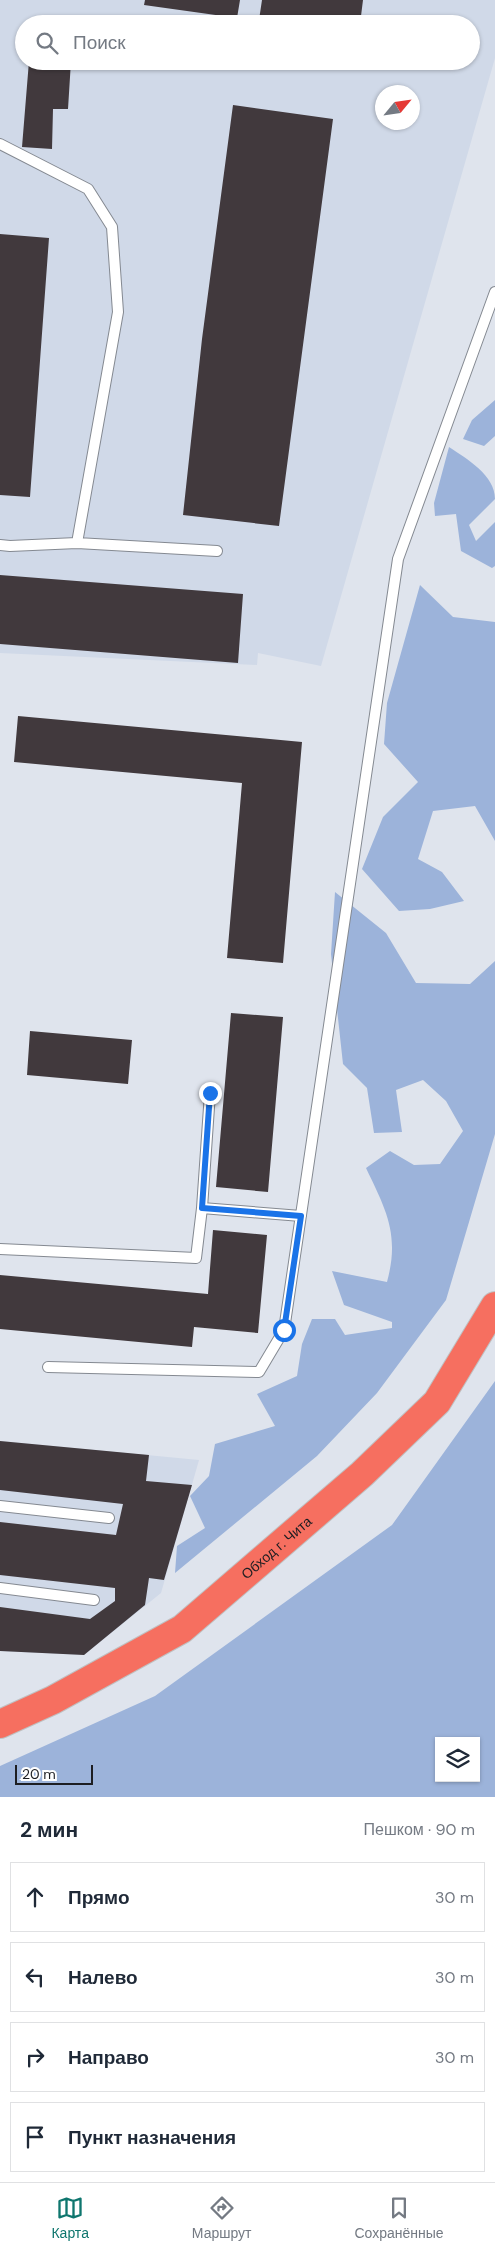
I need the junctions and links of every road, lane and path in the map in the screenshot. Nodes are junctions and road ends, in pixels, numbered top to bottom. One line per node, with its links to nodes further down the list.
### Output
1 (0, 144): 3 (lane)
2 (495, 292): 8 (lane)
3 (77, 543): 4 (lane); 5 (lane)
4 (0, 545)
5 (217, 551)
6 (210, 1093): 7 (lane)
7 (202, 1208): 8 (lane); 9 (lane)
8 (301, 1216): 11 (lane)
9 (0, 1250)
10 (495, 1306): 16 (highway, Обход г. Чита)
11 (48, 1367)
12 (0, 1506): 13 (lane)
13 (109, 1518)
14 (0, 1588): 15 (lane)
15 (94, 1600)
16 (0, 1724)

